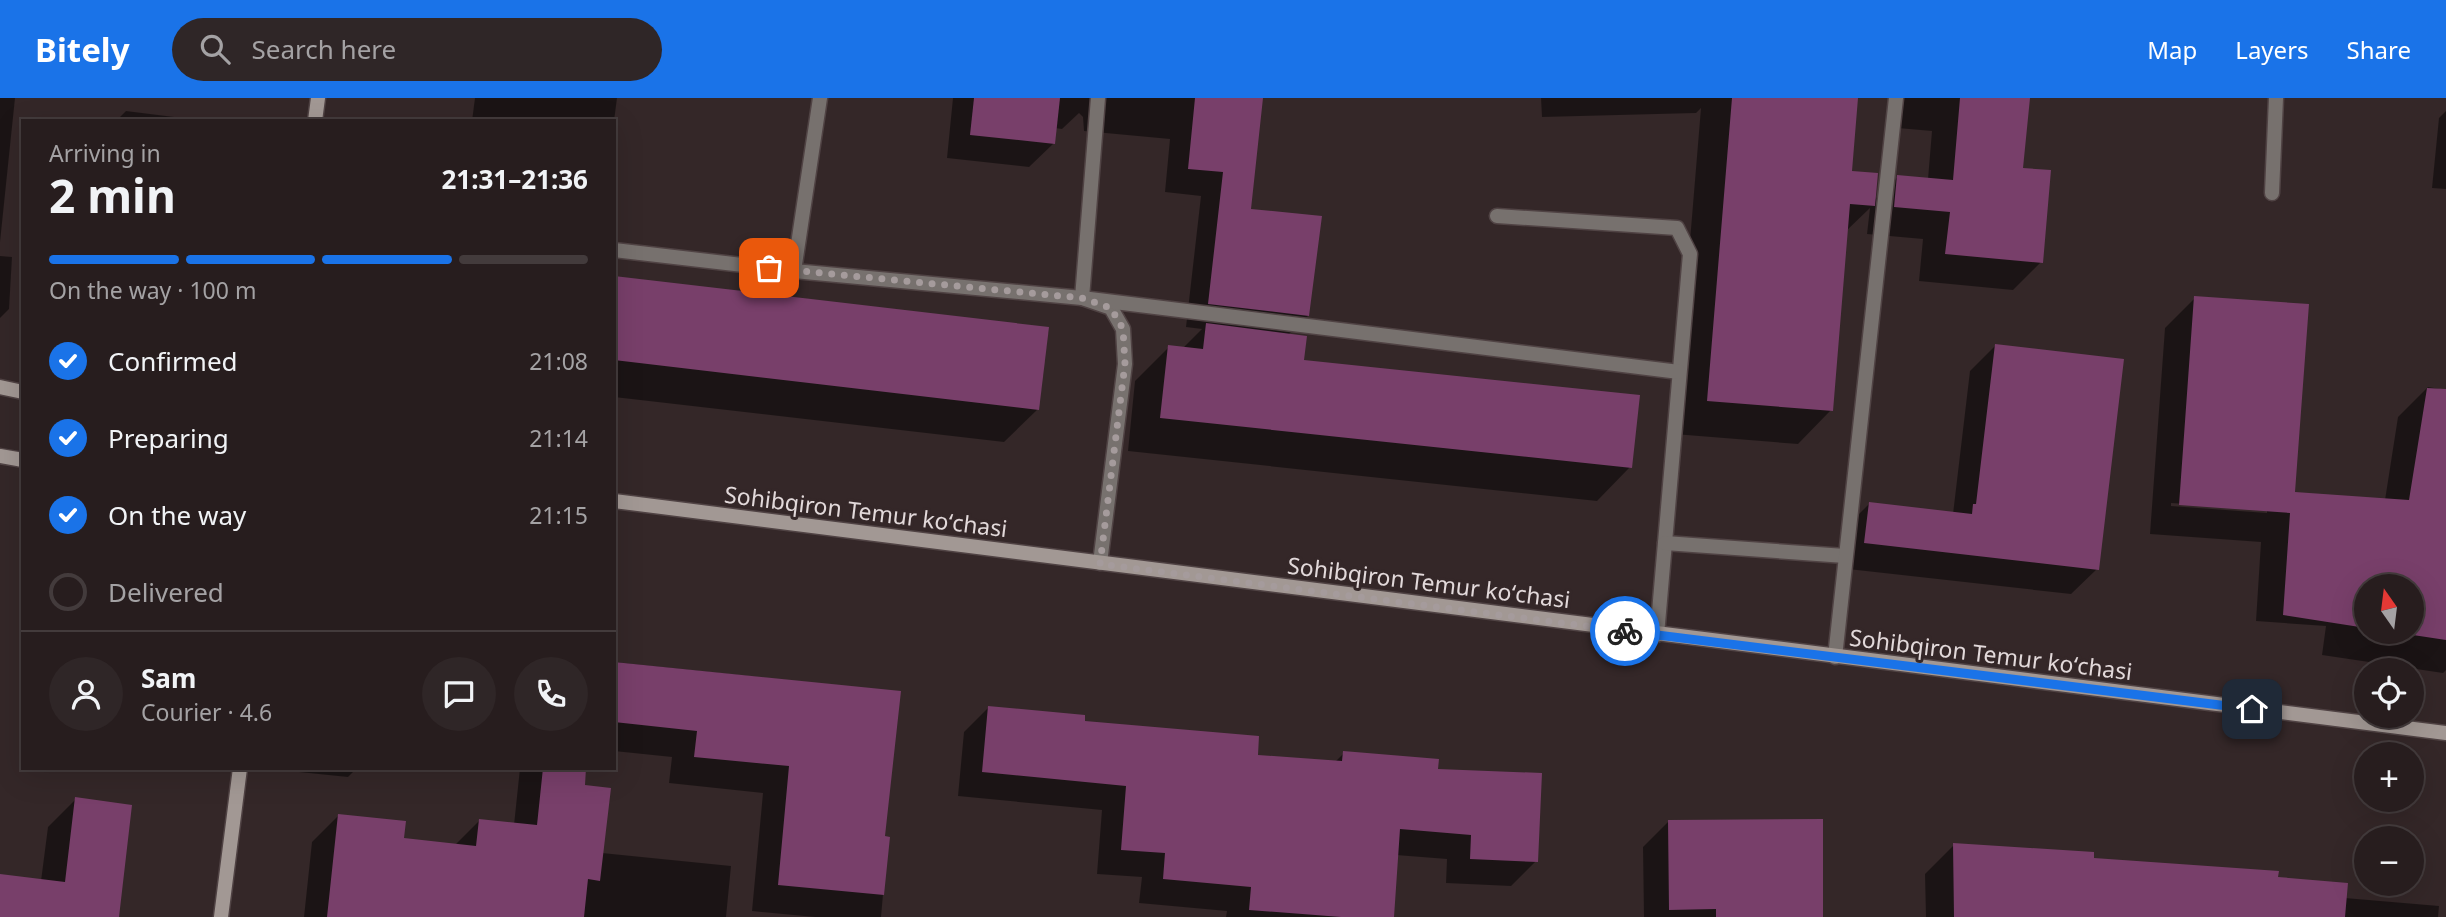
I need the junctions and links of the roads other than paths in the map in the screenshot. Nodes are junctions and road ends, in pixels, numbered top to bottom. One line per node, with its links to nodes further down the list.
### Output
1 (318, 98): 6 (main road)
2 (820, 98): 10 (lane)
3 (1098, 98): 11 (lane)
4 (1896, 98): 19 (lane)
5 (2276, 98): 7 (lane)
6 (315, 119)
7 (2272, 193)
8 (1497, 216): 12 (lane)
9 (616, 250): 10 (lane)
10 (794, 271): 11 (lane)
11 (1082, 298): 12 (lane); 20 (lane)
12 (1679, 372): 18 (lane)
13 (0, 387): 14 (main road)
14 (21, 392)
15 (0, 456): 16 (main road)
16 (21, 460)
17 (616, 501): 20 (main road, Sohibqiron Temur koʻchasi)
18 (1665, 543): 19 (lane); 21 (lane)
19 (1845, 556): 22 (lane)
20 (1100, 564): 21 (main road, Sohibqiron Temur koʻchasi)
21 (1657, 635): 22 (main road, Sohibqiron Temur koʻchasi)
22 (1835, 657): 23 (main road, Sohibqiron Temur koʻchasi)
23 (2446, 733)
24 (240, 770): 25 (main road)
25 (221, 917)

